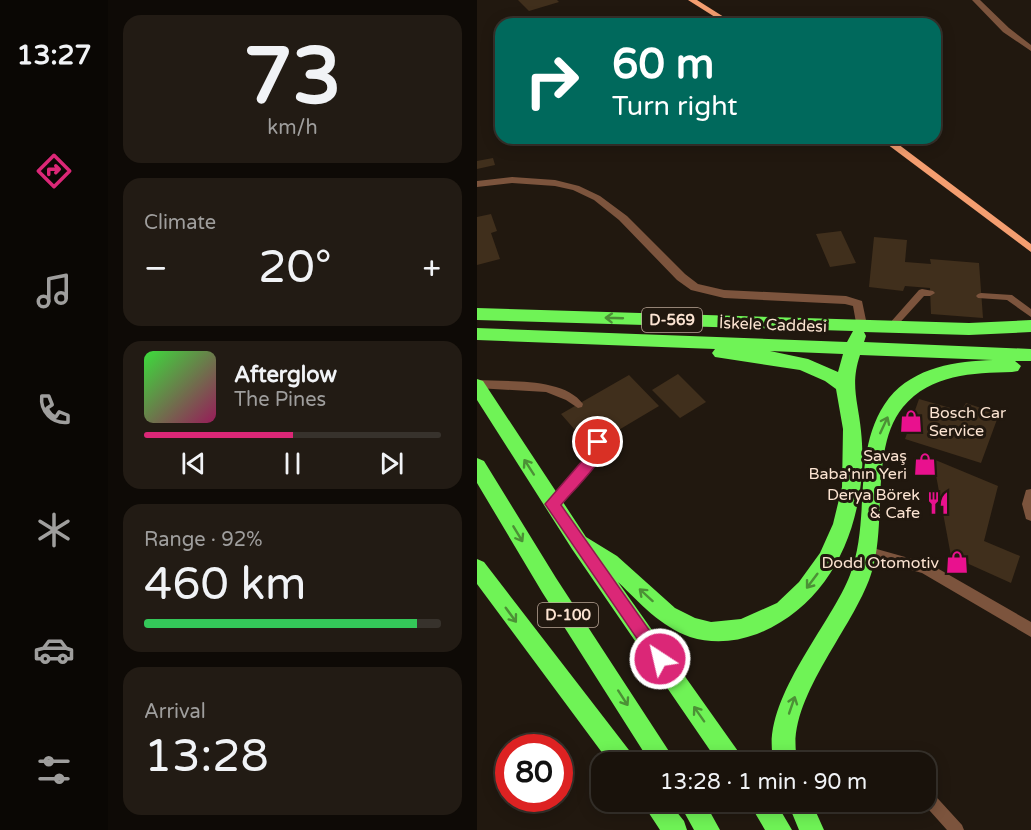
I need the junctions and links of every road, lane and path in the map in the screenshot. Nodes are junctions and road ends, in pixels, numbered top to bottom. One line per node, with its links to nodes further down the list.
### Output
1 (692, 0): 3 (main road)
2 (976, 0): 4 (street)
3 (721, 18)
4 (1031, 49)
5 (892, 144): 7 (main road)
6 (477, 184): 12 (street)
7 (1031, 249)
8 (930, 293): 13 (lane)
9 (981, 296): 11 (lane)
10 (479, 314): 12 (highway, İskele Caddesi / D-569, one-way to 10)
11 (1031, 314)
12 (861, 325): 13 (highway, İskele Caddesi / D-569); 17 (highway)
13 (892, 326): 14 (highway, İskele Caddesi / D-569)
14 (1031, 326)
15 (477, 334): 16 (highway, İskele Caddesi / D-569)
16 (639, 339): 17 (highway, İskele Caddesi / D-569); 21 (highway)
17 (854, 347): 18 (highway, İskele Caddesi / D-569); 21 (highway)
18 (1031, 355)
19 (1031, 364): 29 (highway, one-way to 19)
20 (477, 385): 22 (lane); 26 (highway, D-100, one-way to 20)
21 (845, 386): 28 (highway, one-way to 28)
22 (578, 404)
23 (598, 442): 26 (lane)
24 (477, 466): 33 (highway, D-100, one-way to 33)
25 (1031, 494): 27 (street)
26 (553, 504): 28 (highway, D-100)
27 (1031, 514)
28 (579, 543): 34 (highway, D-100, one-way to 28)
29 (866, 552): 31 (street); 35 (highway, one-way to 29)
30 (477, 568): 32 (highway, one-way to 32)
31 (1031, 630)
32 (616, 752)
33 (658, 752)
34 (725, 752)
35 (786, 752)
36 (936, 807): 45 (lane)
37 (661, 812): 41 (highway)
38 (697, 812): 42 (highway)
39 (768, 812): 43 (highway)
40 (804, 812): 44 (highway)
41 (675, 830)
42 (708, 830)
43 (780, 830)
44 (812, 830)
45 (957, 830)

